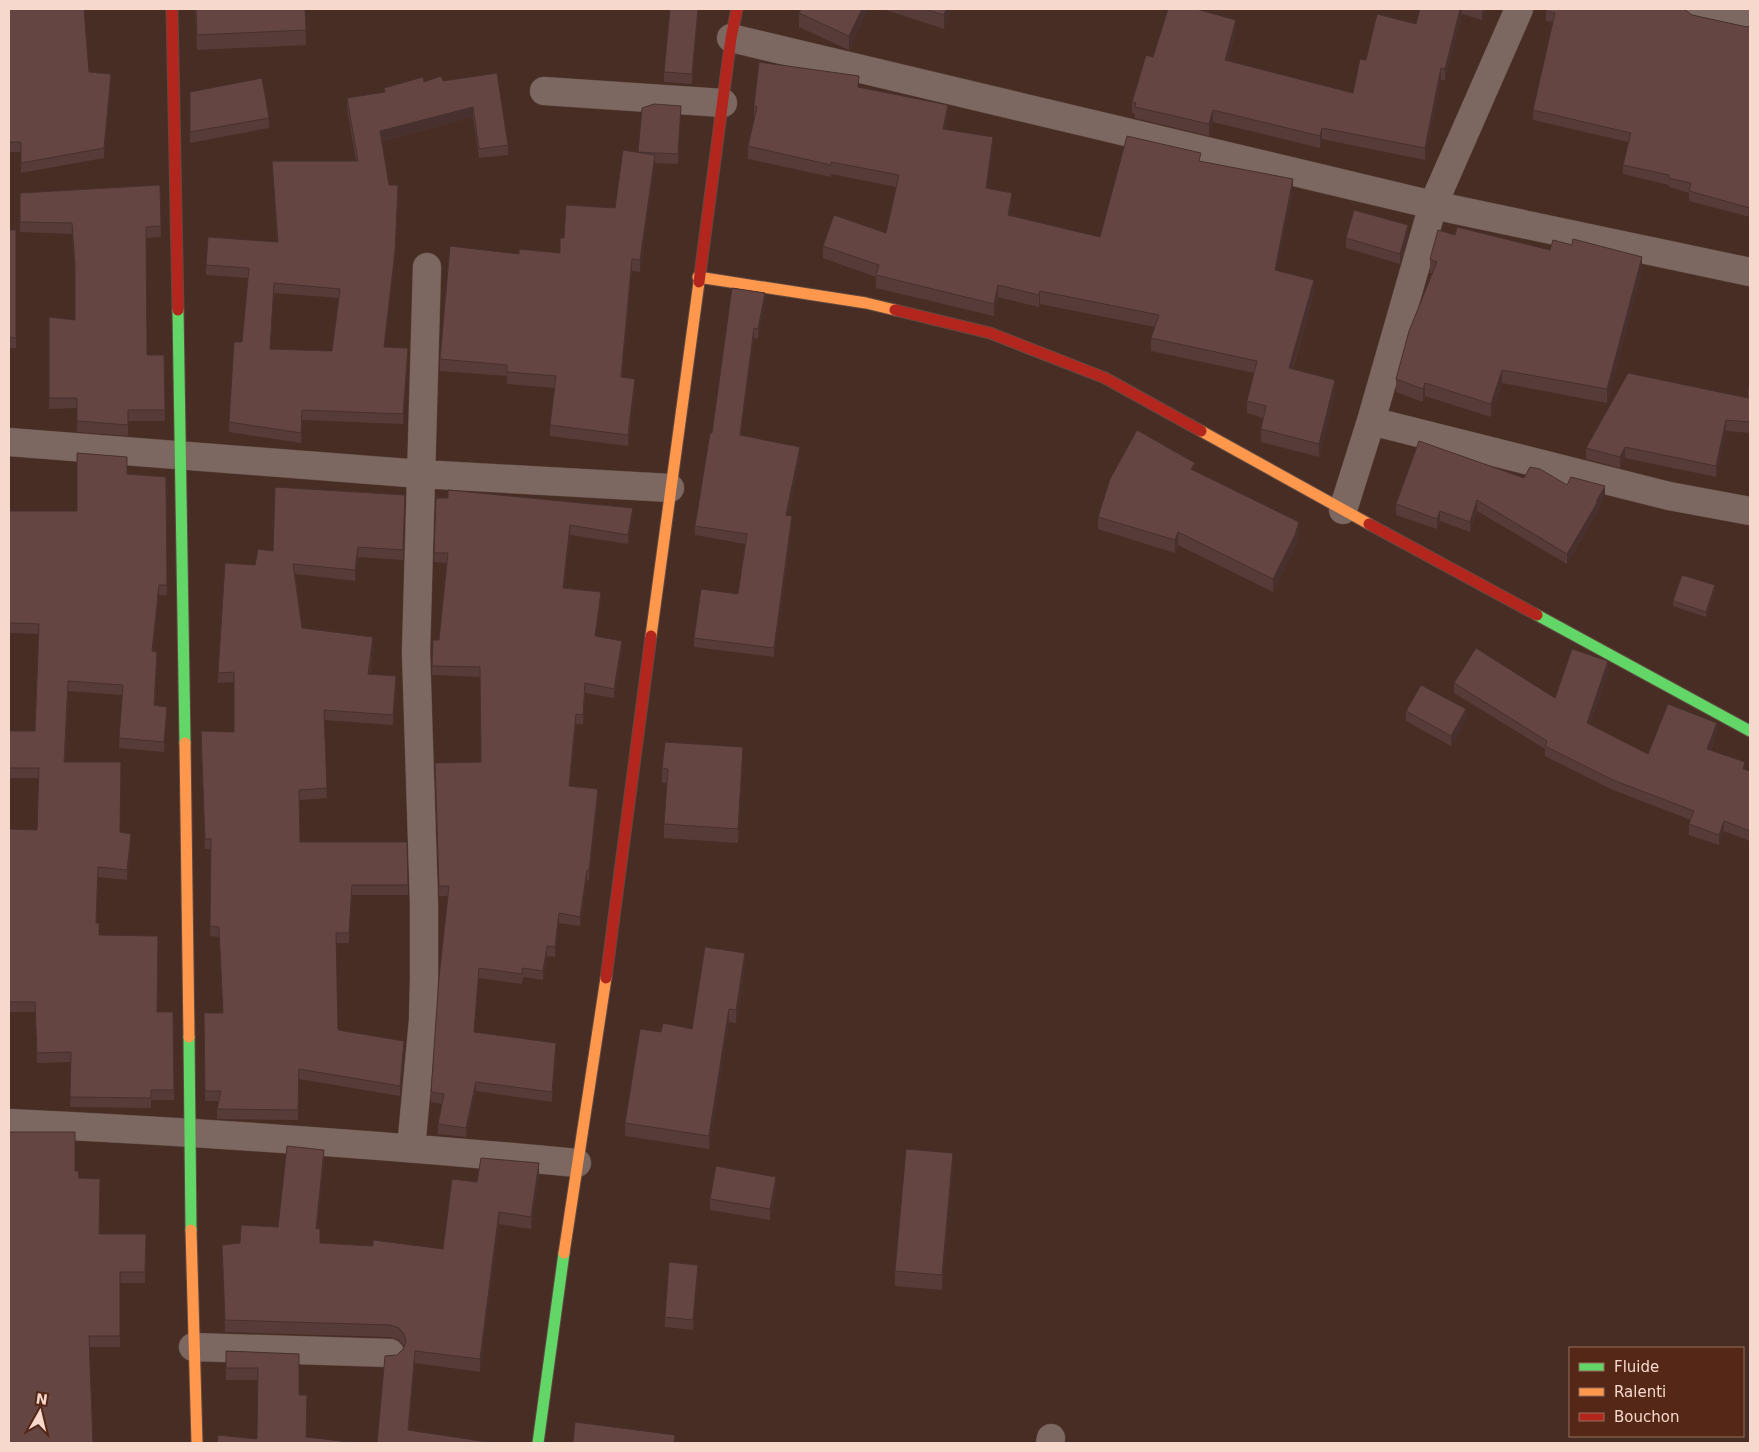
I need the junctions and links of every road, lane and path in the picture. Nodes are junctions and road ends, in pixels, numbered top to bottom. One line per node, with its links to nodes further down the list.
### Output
1 (172, 9): 15 (street)
2 (738, 9): 6 (street)
3 (1518, 9): 9 (street)
4 (1695, 9): 5 (street)
5 (1750, 21)
6 (731, 38): 8 (street); 9 (street)
7 (544, 91): 8 (street)
8 (723, 103): 12 (street)
9 (1434, 205): 11 (street); 13 (street)
10 (427, 267): 16 (street)
11 (1750, 272)
12 (698, 277): 17 (street); 18 (street)
13 (1371, 421): 18 (street); 19 (street)
14 (9, 442): 15 (street)
15 (181, 454): 16 (street); 22 (street)
16 (420, 474): 17 (street); 23 (street)
17 (670, 488): 24 (street)
18 (1342, 510): 20 (street)
19 (1750, 511)
20 (1750, 730)
21 (9, 1123): 22 (street)
22 (190, 1131): 23 (street); 25 (street)
23 (411, 1148): 24 (street)
24 (577, 1163): 28 (street)
25 (193, 1346): 26 (street); 27 (street)
26 (390, 1353)
27 (197, 1443)
28 (538, 1443)

